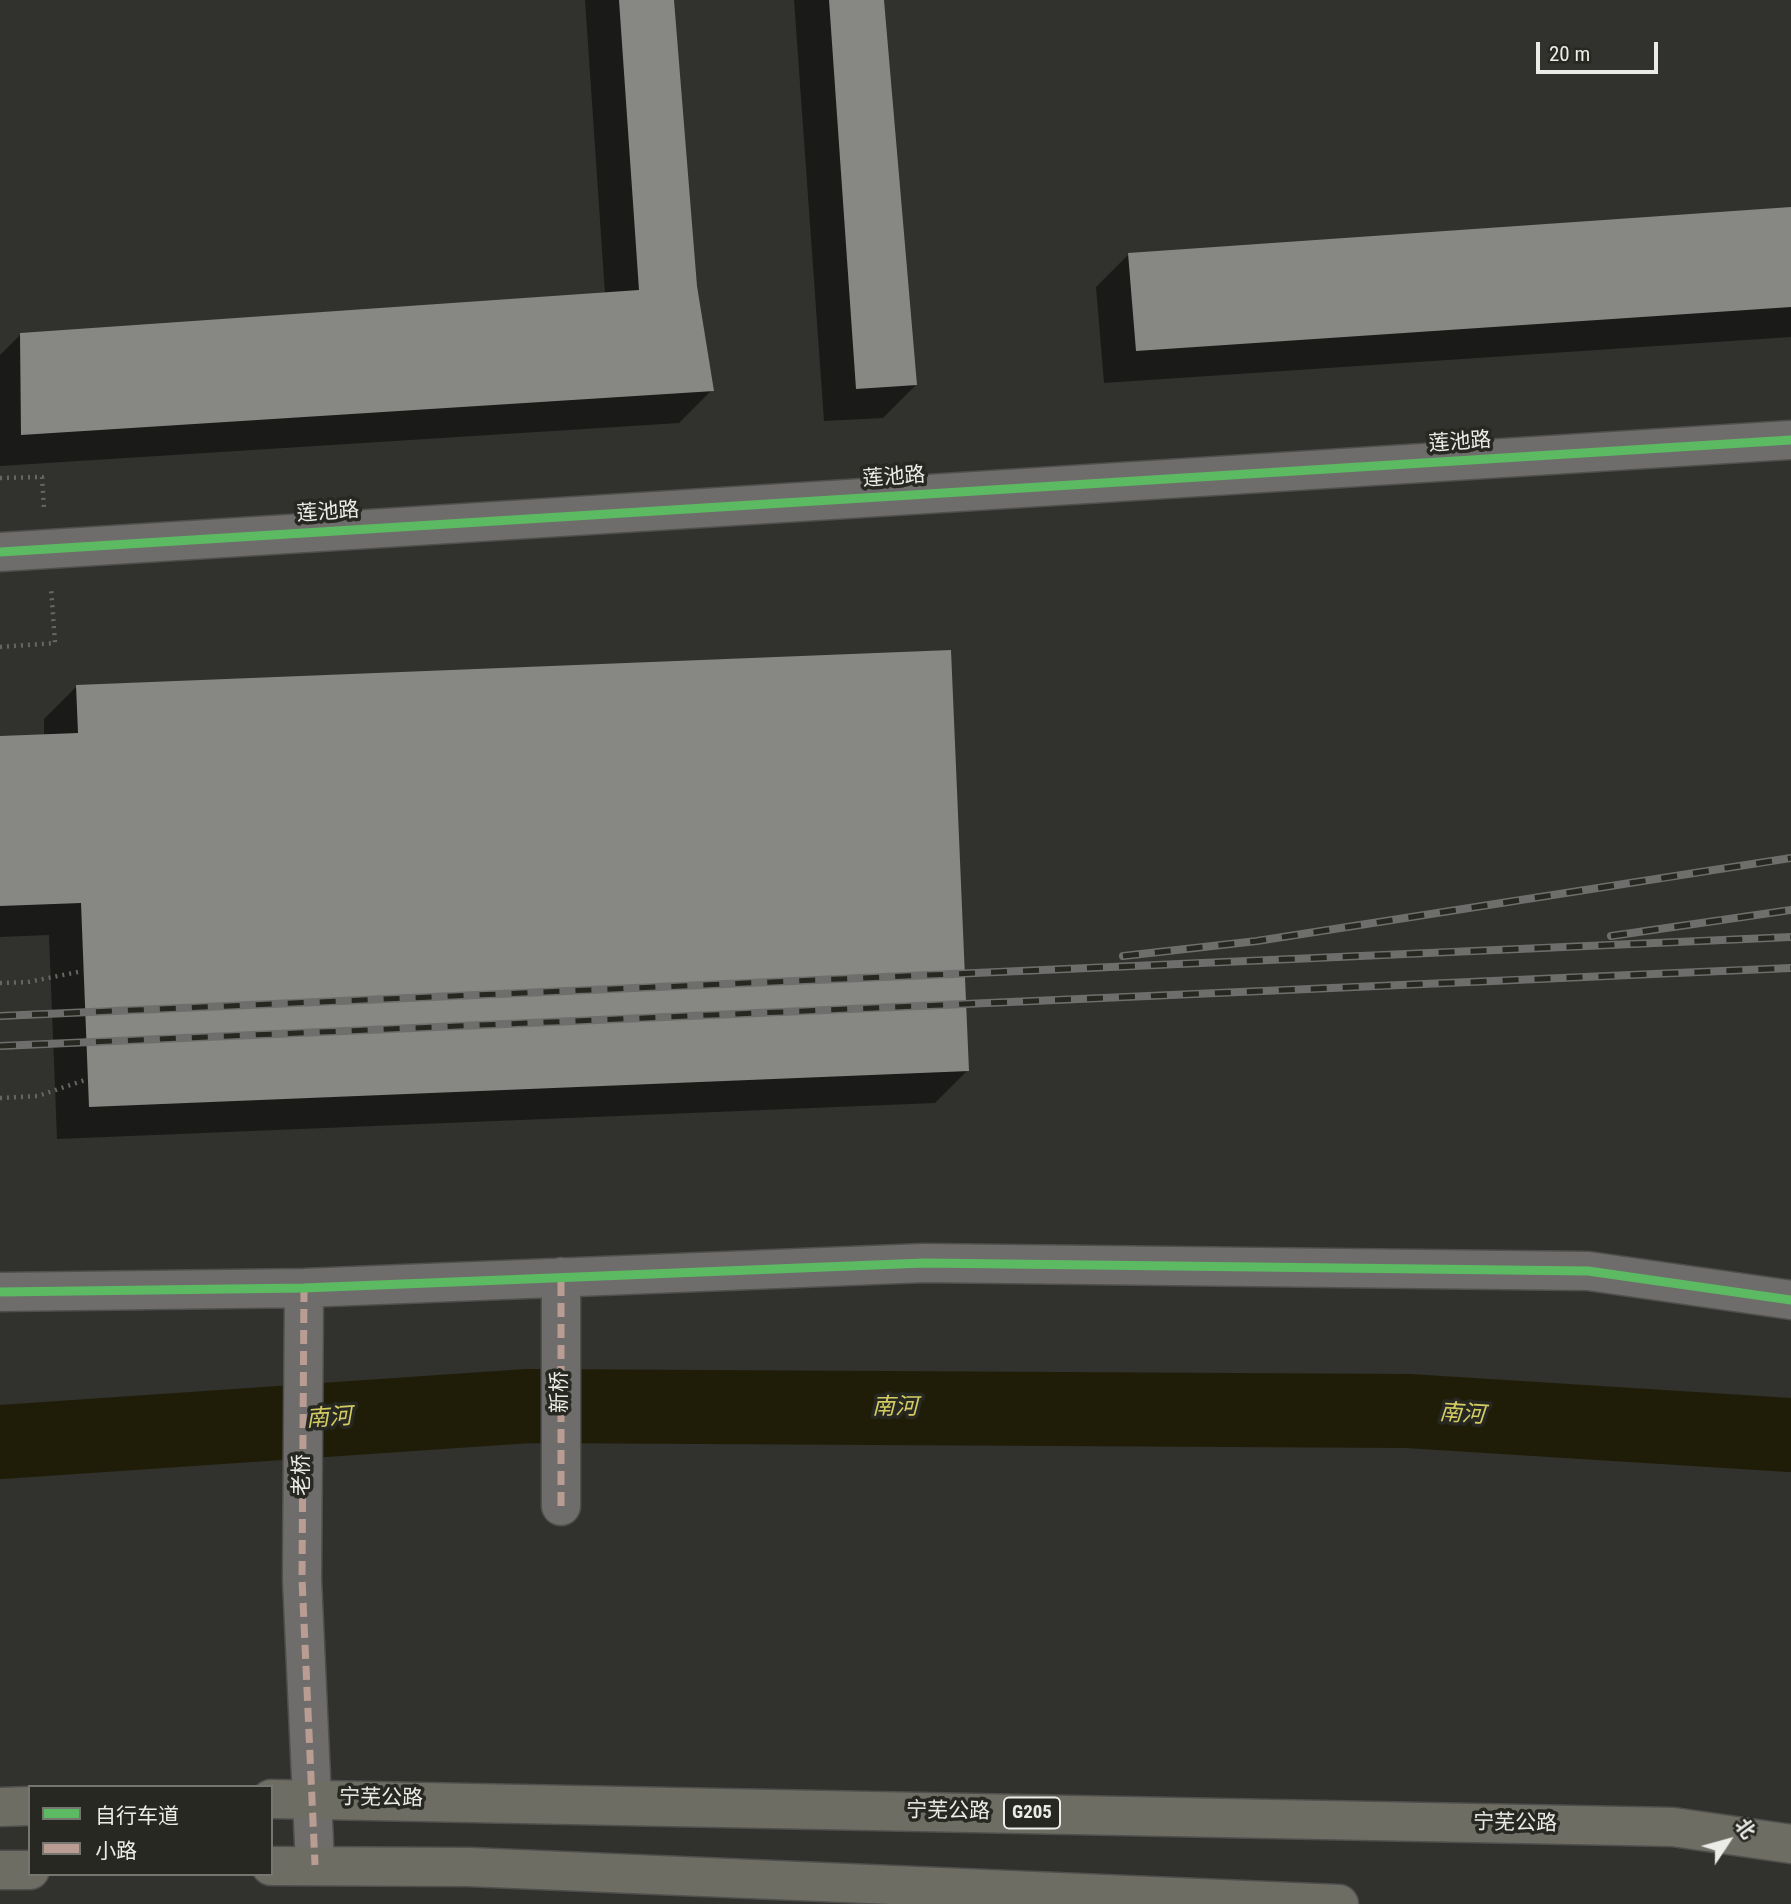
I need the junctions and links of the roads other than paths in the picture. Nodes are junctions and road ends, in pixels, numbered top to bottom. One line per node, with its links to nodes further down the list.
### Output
1 (1791, 440): 2 (street, 莲池路)
2 (0, 552)
3 (561, 1279): 4 (street); 6 (street); 7 (street, 新桥)
4 (304, 1288): 5 (street); 8 (street, 老桥)
5 (0, 1292)
6 (1791, 1300)
7 (561, 1506)
8 (314, 1798): 9 (highway, 宁芜公路 / G205); 12 (highway, 宁芜公路 / G205); 13 (street, 老桥)
9 (273, 1799)
10 (28, 1806): 11 (highway)
11 (0, 1807)
12 (1791, 1844)
13 (315, 1865): 14 (highway); 17 (highway)
14 (273, 1866)
15 (0, 1870): 16 (highway)
16 (28, 1870)
17 (1339, 1904)

